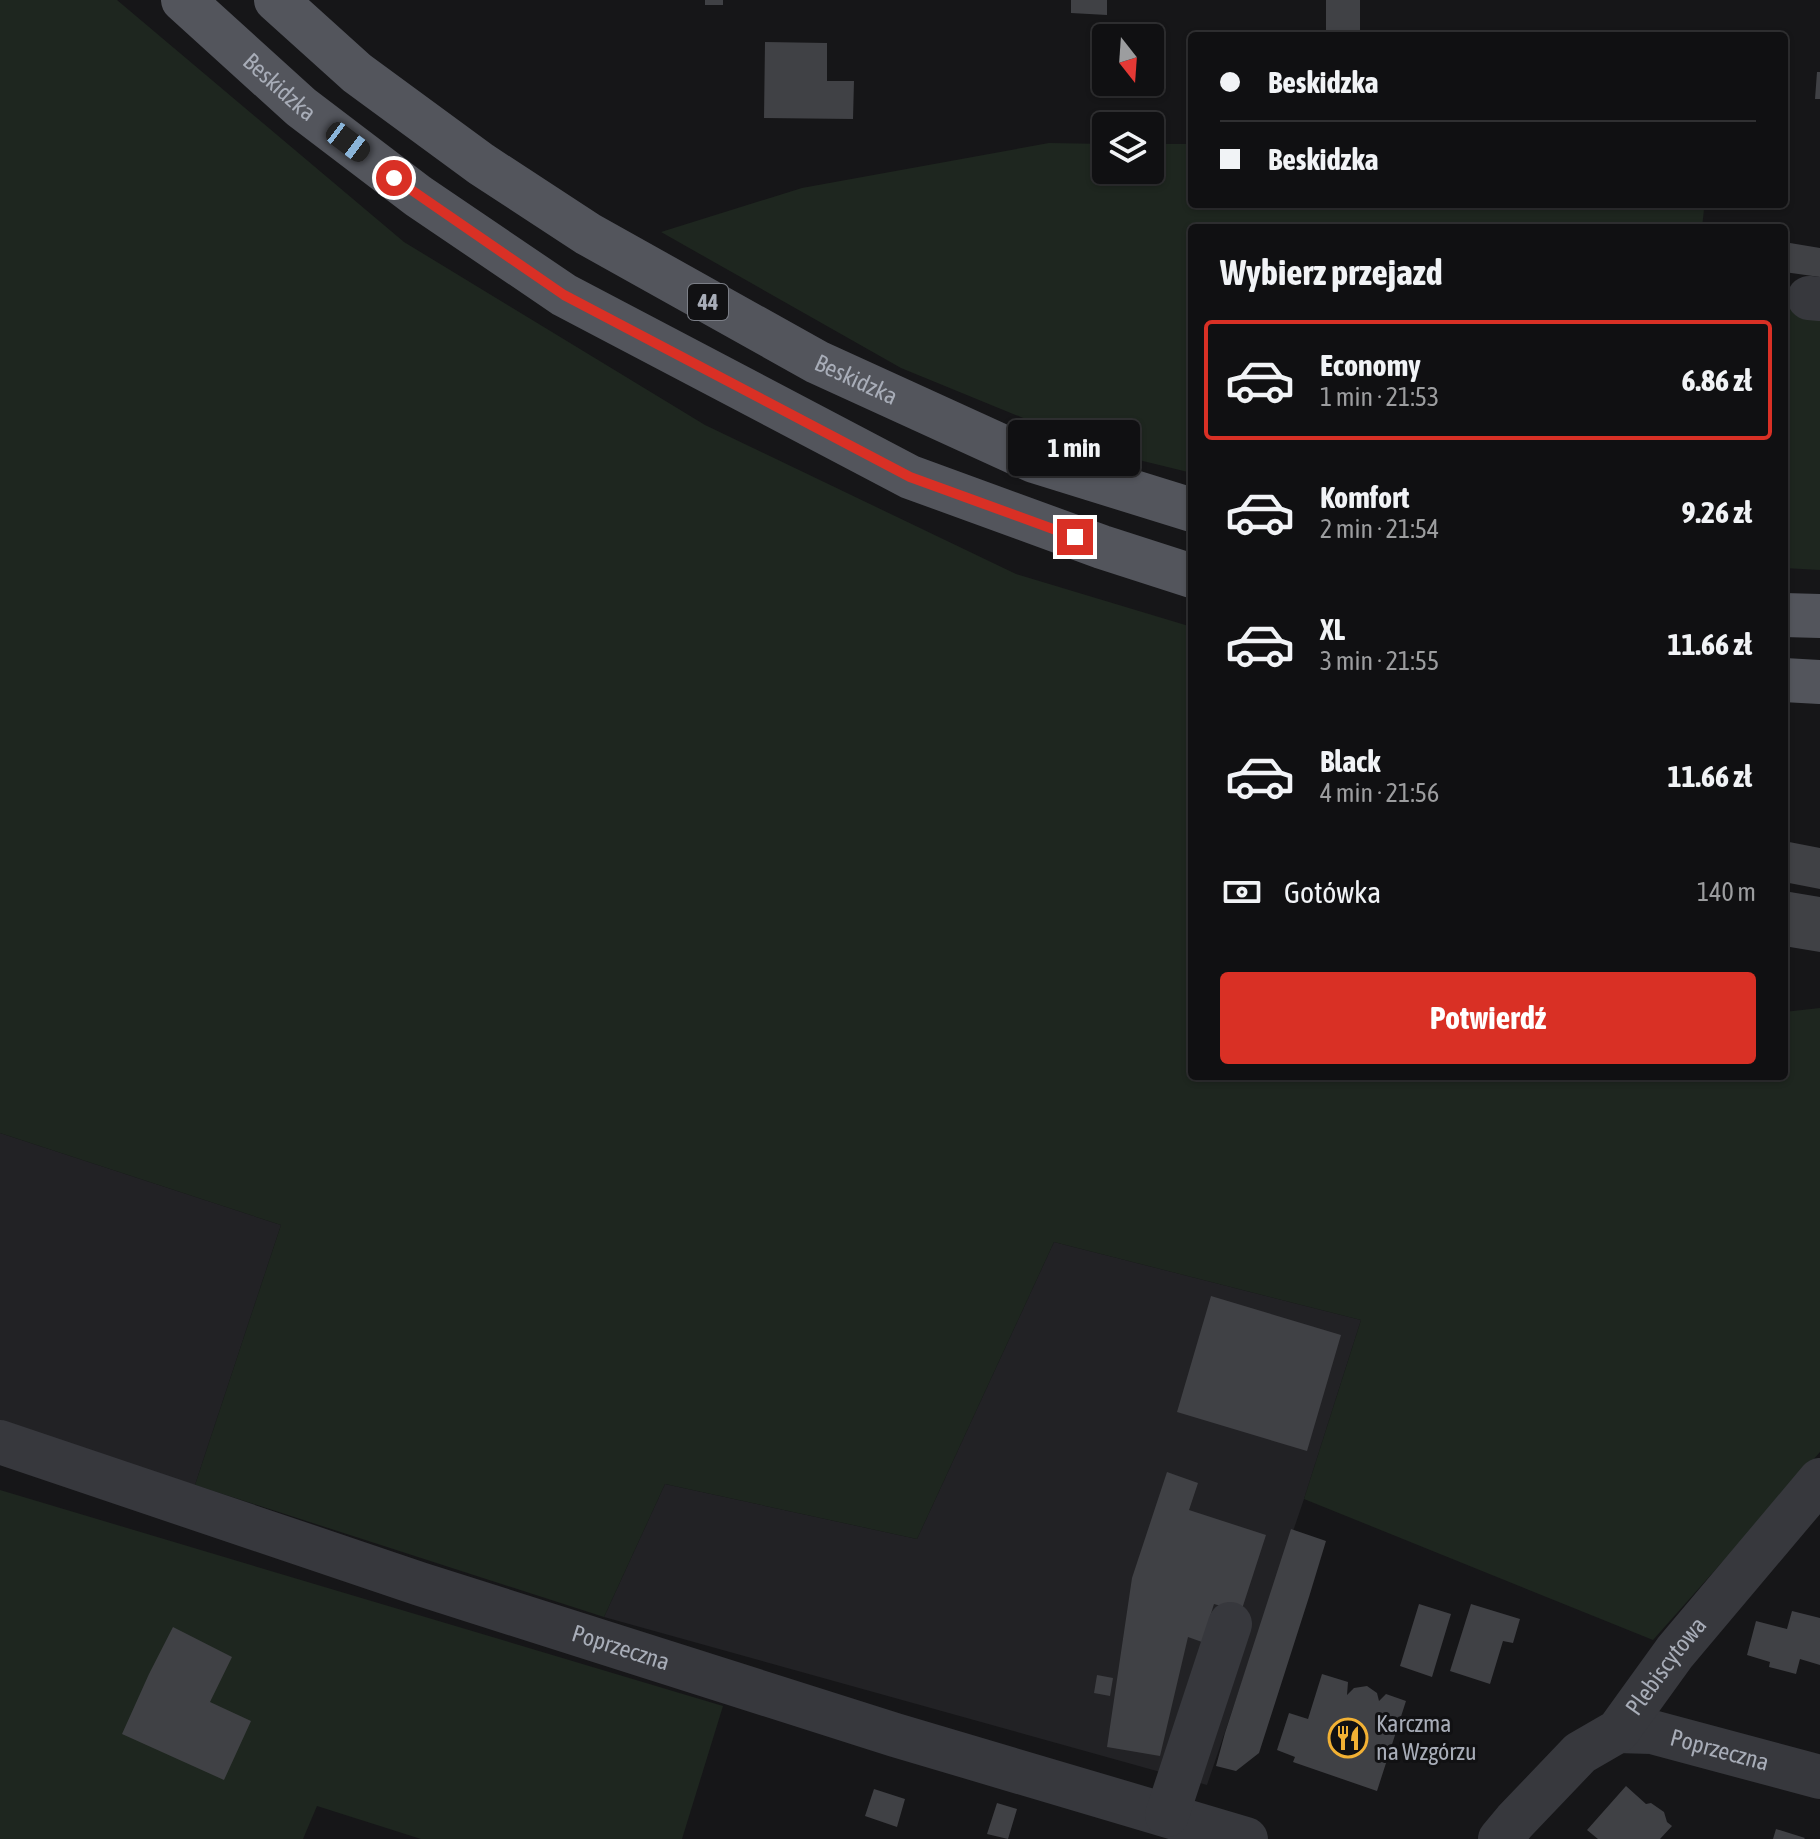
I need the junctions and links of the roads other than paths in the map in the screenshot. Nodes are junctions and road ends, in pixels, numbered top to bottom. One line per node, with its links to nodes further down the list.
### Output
1 (183, 0): 4 (main road, Beskidzka / 44)
2 (276, 0): 3 (main road, Beskidzka / 44)
3 (1188, 509)
4 (1188, 575)
5 (1788, 615): 6 (main road)
6 (1820, 616)
7 (1788, 680): 8 (main road)
8 (1820, 682)
9 (0, 1442): 14 (street, Poprzeczna)
10 (1820, 1480): 12 (street, Plebiscytowa)
11 (1230, 1624): 14 (street)
12 (1618, 1731): 13 (street, Poprzeczna); 16 (street, Plebiscytowa)
13 (1820, 1777)
14 (1167, 1815): 15 (street, Poprzeczna)
15 (1246, 1839)
16 (1500, 1839)

